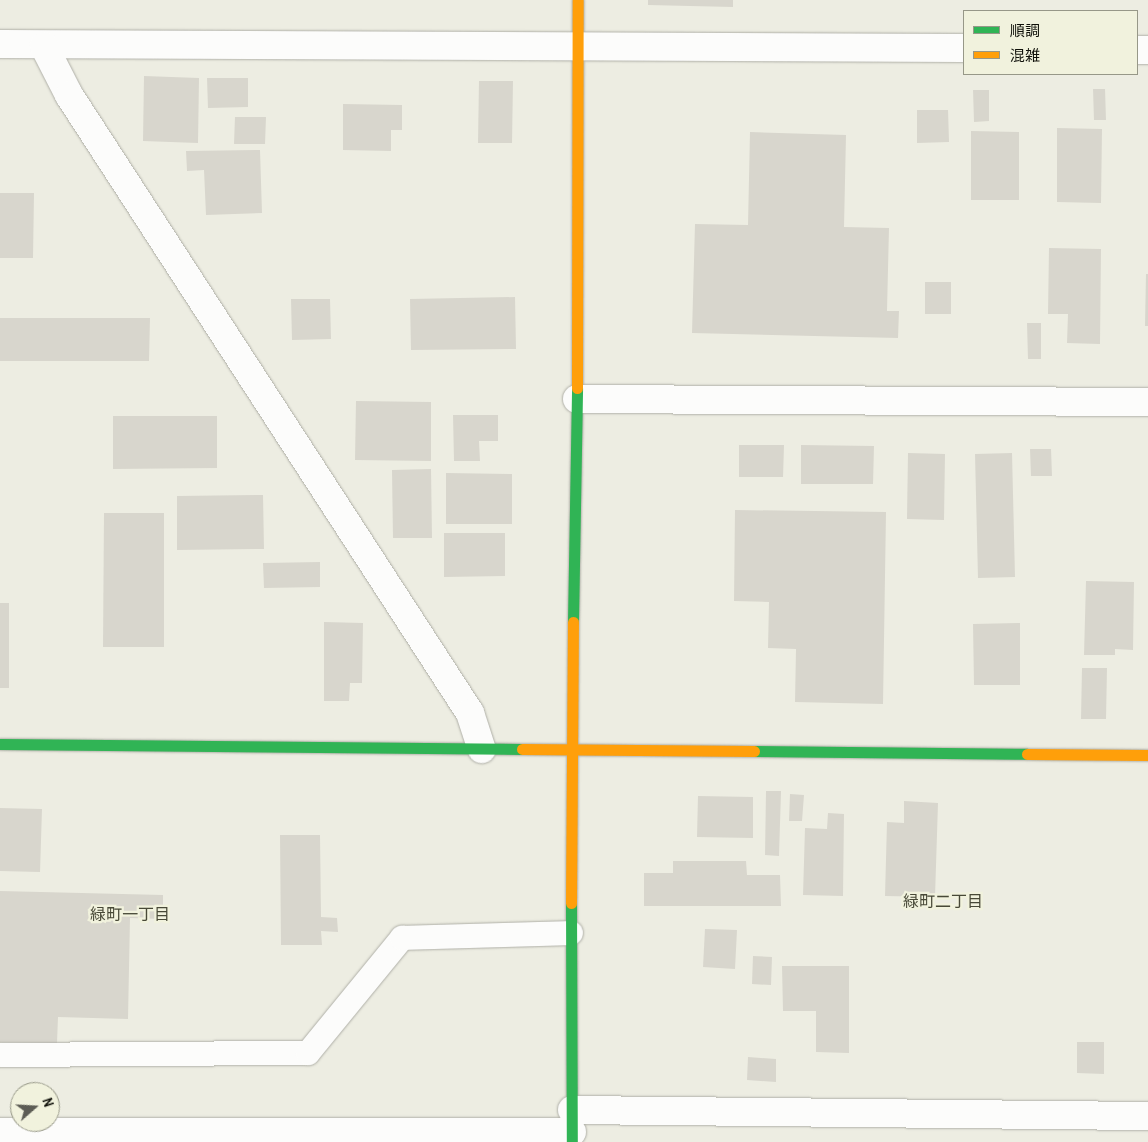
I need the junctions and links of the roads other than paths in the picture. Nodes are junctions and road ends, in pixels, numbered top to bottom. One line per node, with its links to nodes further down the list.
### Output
1 (578, 0): 3 (street)
2 (0, 44): 4 (street)
3 (578, 45): 4 (street); 5 (street); 6 (street)
4 (44, 46): 9 (street)
5 (963, 48)
6 (577, 399): 7 (street); 10 (street)
7 (1148, 402)
8 (0, 744): 9 (street)
9 (482, 749): 10 (street)
10 (571, 750): 11 (street); 12 (street)
11 (1148, 755)
12 (571, 933): 13 (lane); 15 (street)
13 (0, 1054)
14 (1148, 1116): 15 (street)
15 (572, 1128): 16 (street)
16 (0, 1132)

